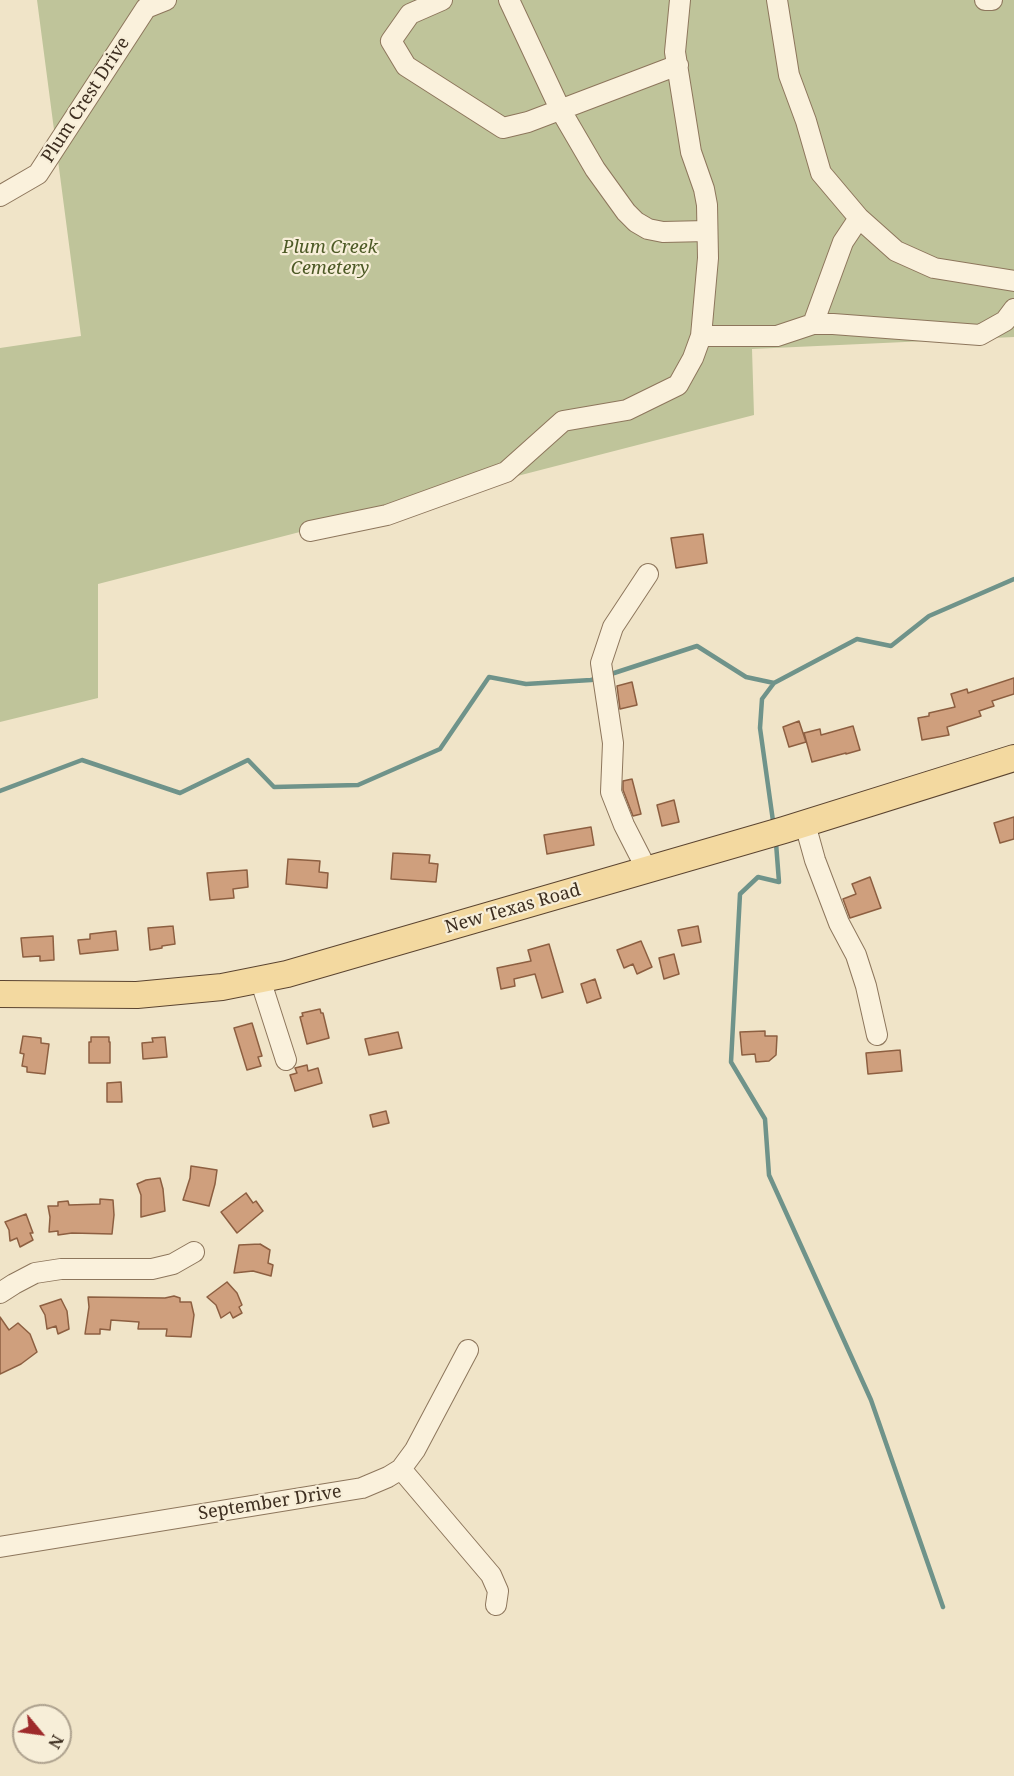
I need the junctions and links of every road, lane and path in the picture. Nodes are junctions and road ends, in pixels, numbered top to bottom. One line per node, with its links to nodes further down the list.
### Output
1 (166, 0): 10 (street, Plum Crest Drive)
2 (442, 0): 9 (street)
3 (509, 0): 9 (street)
4 (680, 0): 8 (street)
5 (777, 0): 11 (street)
6 (985, 0): 7 (street)
7 (992, 0)
8 (678, 65): 9 (street); 12 (street)
9 (560, 109): 12 (street)
10 (0, 196)
11 (859, 218): 13 (street); 15 (street)
12 (707, 231): 16 (street)
13 (1014, 281)
14 (1014, 309): 15 (street)
15 (813, 324): 16 (street)
16 (701, 336): 17 (street)
17 (310, 531)
18 (648, 574): 21 (street)
19 (1014, 758): 20 (main road, New Texas Road)
20 (805, 824): 21 (main road, New Texas Road); 24 (street)
21 (647, 870): 22 (main road, New Texas Road)
22 (260, 979): 23 (main road, New Texas Road); 25 (street)
23 (0, 994)
24 (877, 1035)
25 (286, 1060)
26 (194, 1252): 27 (street)
27 (0, 1293)
28 (468, 1350): 29 (street, September Drive)
29 (401, 1468): 30 (street, September Drive); 31 (street)
30 (0, 1547)
31 (496, 1605)

